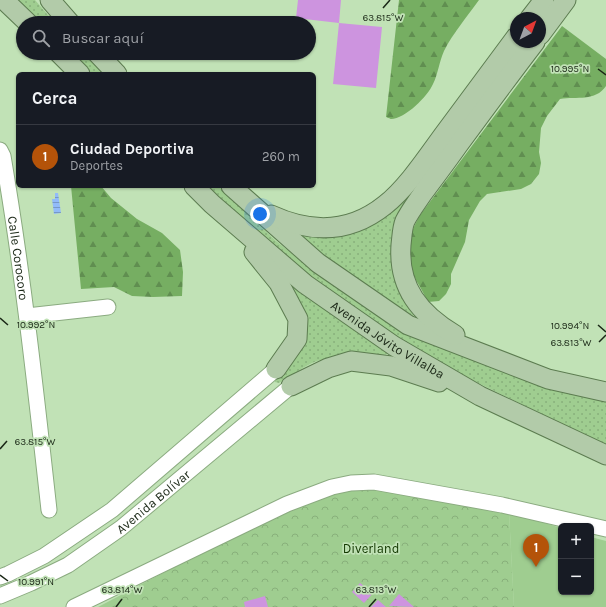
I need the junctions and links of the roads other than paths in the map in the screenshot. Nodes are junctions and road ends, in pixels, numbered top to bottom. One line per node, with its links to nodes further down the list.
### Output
1 (4, 0): 7 (main road)
2 (50, 0): 8 (main road)
3 (61, 0): 9 (street)
4 (544, 0): 6 (main road)
5 (566, 0): 10 (main road)
6 (535, 12)
7 (21, 16)
8 (64, 16)
9 (70, 16)
10 (546, 27)
11 (510, 45): 21 (main road)
12 (531, 48): 24 (main road)
13 (66, 60): 15 (main road)
14 (104, 60): 16 (main road)
15 (78, 72)
16 (115, 72)
17 (0, 150): 23 (street, Calle Corocoro)
18 (196, 188): 20 (main road, Avenida Jóvito Villalba)
19 (233, 188): 21 (main road, Avenida Jóvito Villalba)
20 (212, 204): 25 (main road); 28 (main road, Avenida Jóvito Villalba)
21 (255, 207): 24 (main road, Avenida Jóvito Villalba)
22 (108, 307): 23 (street)
23 (27, 316): 30 (street, Calle Corocoro)
24 (494, 358): 27 (main road, Avenida Jóvito Villalba)
25 (276, 369): 32 (street, Avenida Bolívar)
26 (291, 386): 28 (main road); 33 (street, Avenida Bolívar)
27 (606, 392)
28 (480, 396): 29 (main road, Avenida Jóvito Villalba)
29 (606, 455)
30 (49, 510)
31 (606, 529): 34 (street)
32 (0, 577)
33 (0, 596)
34 (74, 607)

